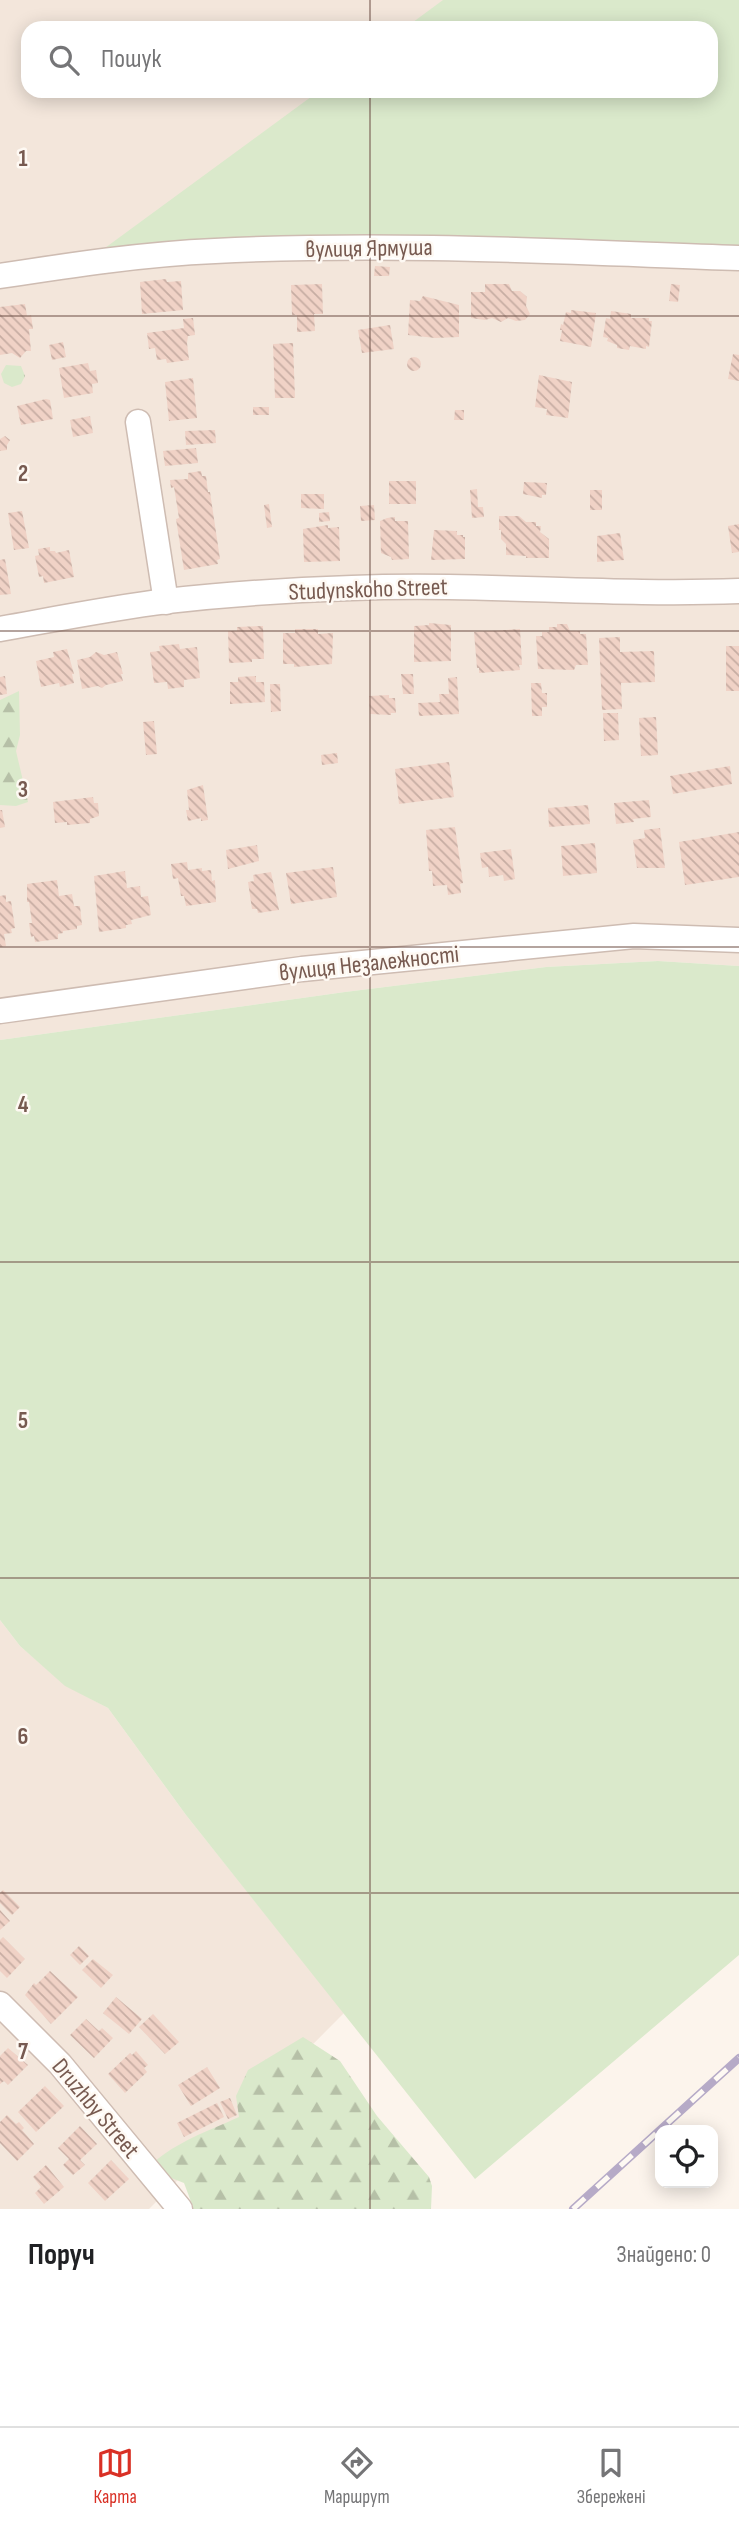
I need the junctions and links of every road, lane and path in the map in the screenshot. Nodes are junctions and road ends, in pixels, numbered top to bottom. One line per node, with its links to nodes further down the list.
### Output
1 (739, 258): 2 (street, вулиця Ярмуша)
2 (0, 276)
3 (138, 422): 5 (street)
4 (739, 591): 5 (street, Studynskoho Street)
5 (166, 601): 6 (street, Studynskoho Street)
6 (0, 628)
7 (739, 940): 8 (street, вулиця Незалежності)
8 (0, 1012)
9 (0, 2004): 10 (street, Druzhby Street)
10 (180, 2209)

